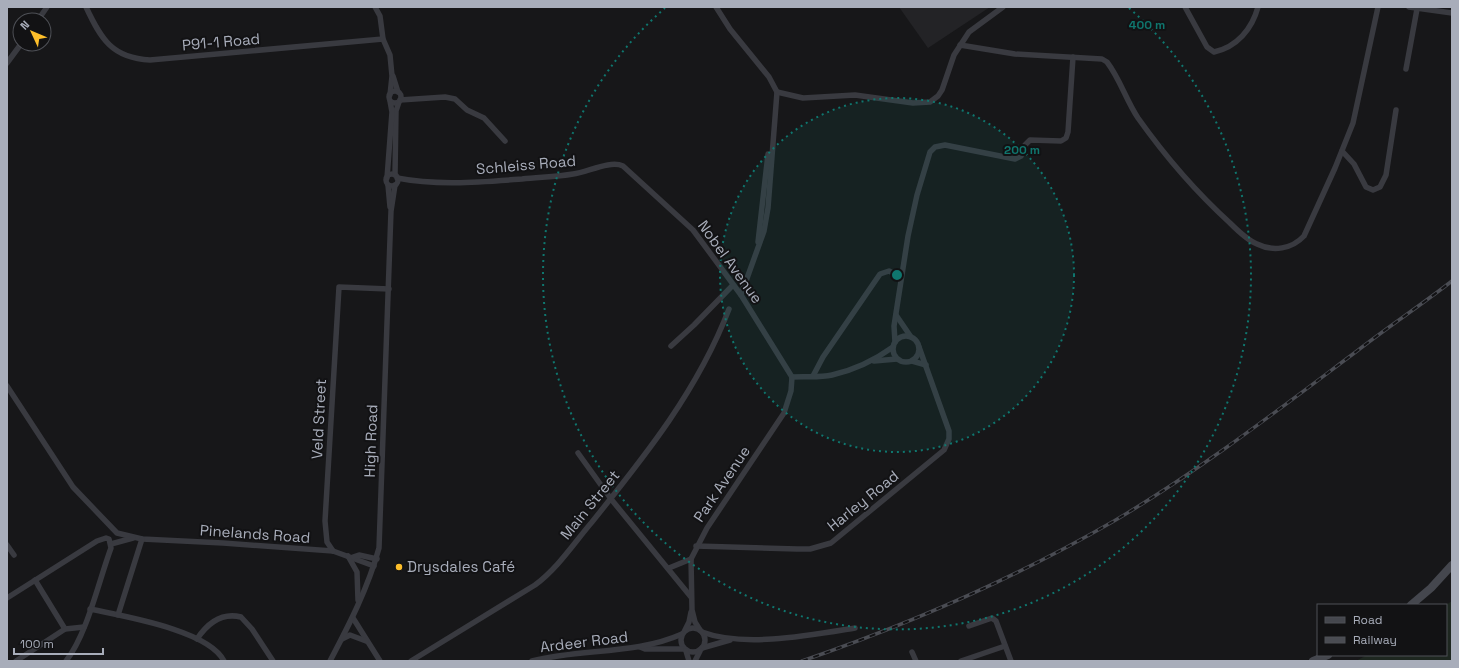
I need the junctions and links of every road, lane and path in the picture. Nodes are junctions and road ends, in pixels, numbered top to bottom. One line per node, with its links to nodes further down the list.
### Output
1 (86, 7): 13 (street, P91-1 Road)
2 (376, 7): 13 (street, High Road)
3 (716, 7): 20 (street)
4 (1003, 7): 14 (street)
5 (1185, 7): 6 (street)
6 (1258, 7)
7 (1378, 7): 26 (street)
8 (1409, 7): 10 (street)
9 (1446, 7): 11 (street)
10 (1417, 9): 11 (street); 18 (street)
11 (1441, 12): 12 (street)
12 (1452, 13)
13 (383, 39): 19 (street, High Road)
14 (960, 45): 16 (street); 20 (street)
15 (15, 52): 17 (street)
16 (1073, 57): 26 (street); 32 (street)
17 (7, 63)
18 (1406, 69)
19 (392, 76): 21 (street, High Road); 22 (street, High Road)
20 (777, 92): 35 (street)
21 (390, 95): 22 (street); 23 (street, High Road)
22 (399, 97): 23 (street); 25 (street); 29 (street, High Road)
23 (390, 101): 28 (street)
24 (1396, 110): 26 (street)
25 (505, 141)
26 (1342, 151)
27 (634, 174): 29 (street, Schleiss Road); 33 (street, Nobel Avenue)
28 (387, 178): 29 (street); 30 (street, High Road)
29 (396, 180): 30 (street); 31 (street, High Road)
30 (388, 185): 31 (street, High Road)
31 (391, 211): 34 (street, High Road)
32 (901, 277): 37 (street); 49 (street)
33 (733, 285): 35 (street, Nobel Avenue); 42 (street)
34 (389, 289): 58 (street, Veld Street); 61 (street, High Road)
35 (740, 295): 48 (street, Nobel Avenue)
36 (729, 309): 52 (street, Main Street)
37 (896, 315): 38 (street); 39 (street)
38 (906, 329): 39 (street); 40 (street)
39 (894, 335): 41 (street)
40 (911, 337): 41 (street); 43 (street)
41 (894, 344): 44 (street); 45 (street)
42 (671, 346)
43 (919, 347): 46 (street); 47 (street, Harley Road)
44 (897, 359): 45 (street); 46 (street)
45 (872, 361): 49 (street)
46 (912, 361): 47 (street)
47 (926, 364): 57 (street, Harley Road)
48 (792, 376): 49 (street); 57 (street, Park Avenue)
49 (813, 376)
50 (7, 386): 53 (street)
51 (578, 453): 52 (street)
52 (611, 499): 65 (street); 99 (street, Main Street)
53 (133, 538): 54 (street, Pinelands Road); 55 (street)
54 (142, 539): 58 (street, Pinelands Road); 73 (street)
55 (111, 544): 66 (street); 71 (street)
56 (7, 545): 59 (street)
57 (696, 546): 62 (street, Park Avenue)
58 (333, 551): 60 (street, Pinelands Road)
59 (14, 555)
60 (351, 557): 61 (street); 64 (street, Pinelands Road); 69 (street)
61 (377, 559): 64 (street, High Road)
62 (691, 559): 65 (street); 68 (street, Park Avenue)
63 (1452, 565): 70 (main road)
64 (374, 566): 69 (street, High Road)
65 (668, 568): 68 (street)
66 (35, 580): 67 (street); 78 (street)
67 (7, 598)
68 (691, 598): 72 (street, Park Avenue)
69 (358, 602): 74 (street, High Road)
70 (1412, 604)
71 (90, 609): 73 (street); 76 (street)
72 (692, 610): 79 (street, Park Avenue); 80 (street, Park Avenue)
73 (118, 615): 82 (street)
74 (354, 618): 83 (street, High Road); 84 (street)
75 (969, 626): 86 (street)
76 (84, 627): 78 (street); 90 (street)
77 (855, 628): 81 (street)
78 (65, 629): 92 (street)
79 (701, 631): 80 (street); 81 (street); 87 (street)
80 (683, 632): 85 (street, Ardeer Road); 88 (street)
81 (738, 638): 87 (street)
82 (197, 639): 95 (street); 96 (street)
83 (341, 640): 84 (street); 97 (street, High Road)
84 (366, 641): 98 (street)
85 (640, 646): 88 (street, Ardeer Road); 100 (street, Ardeer Road)
86 (1006, 646): 104 (street); 105 (street)
87 (701, 649): 88 (street); 102 (street)
88 (685, 650): 101 (street)
89 (912, 652): 103 (street)
90 (71, 654): 93 (street); 94 (street)
91 (1326, 656): 106 (main road)
92 (16, 661)
93 (66, 661)
94 (74, 661)
95 (224, 661)
96 (273, 661)
97 (330, 661)
98 (380, 661)
99 (411, 661)
100 (532, 661)
101 (689, 661)
102 (695, 661)
103 (916, 661)
104 (961, 661)
105 (1011, 661)
106 (1313, 661)

